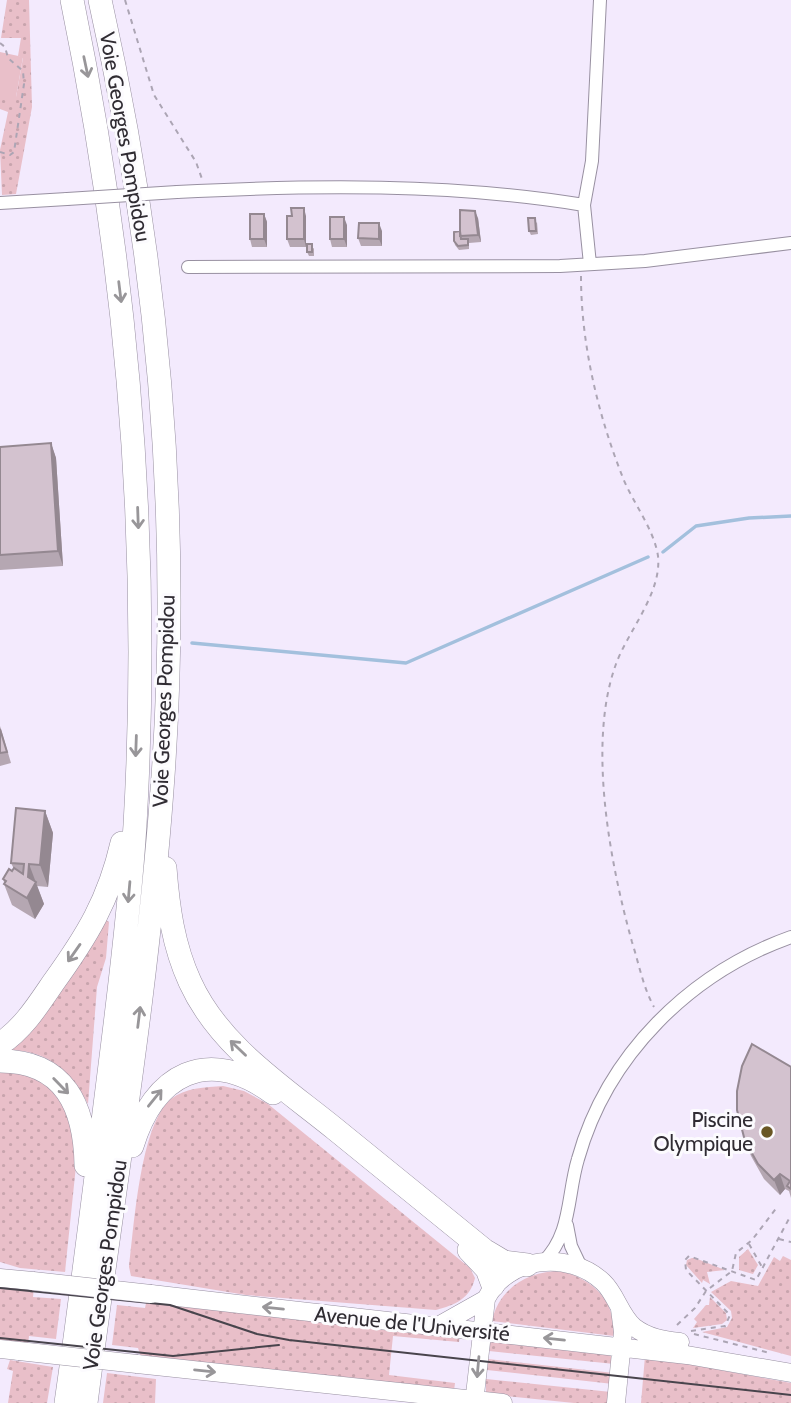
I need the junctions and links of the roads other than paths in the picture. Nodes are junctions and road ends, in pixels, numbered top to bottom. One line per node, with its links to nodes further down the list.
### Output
1 (72, 0): 9 (highway, Voie Georges Pompidou, one-way to 9)
2 (100, 0): 10 (highway, Voie Georges Pompidou)
3 (600, 0): 5 (street)
4 (0, 203): 5 (street, bridge)
5 (584, 205): 7 (street)
6 (791, 243): 7 (street)
7 (585, 264): 8 (street)
8 (187, 267)
9 (135, 775): 12 (highway, one-way to 12); 16 (highway, Voie Georges Pompidou, one-way to 16)
10 (162, 791): 14 (highway, Voie Georges Pompidou, one-way to 10); 17 (highway, one-way to 10)
11 (791, 937): 15 (street)
12 (0, 1044)
13 (0, 1061): 16 (highway, one-way to 16)
14 (114, 1206): 20 (highway, one-way to 20); 29 (highway, Voie Georges Pompidou)
15 (566, 1222): 17 (street); 18 (street)
16 (88, 1247): 28 (highway, Voie Georges Pompidou)
17 (535, 1264): 18 (main road); 20 (main road)
18 (581, 1267): 21 (main road)
19 (3, 1277): 22 (main road, Avenue de l'Université, one-way to 19, bridge)
20 (490, 1292): 22 (main road); 23 (main road)
21 (619, 1306): 24 (main road); 26 (main road)
22 (438, 1326): 23 (main road, Avenue de l'Université)
23 (481, 1331): 24 (main road, Avenue de l'Université, one-way to 23); 27 (main road, one-way to 27)
24 (622, 1347): 26 (main road, Avenue de l'Université); 31 (main road)
25 (0, 1349): 27 (main road, one-way to 27, bridge)
26 (785, 1367)
27 (475, 1401): 30 (main road)
28 (66, 1403)
29 (86, 1403)
30 (503, 1403)
31 (616, 1403)

